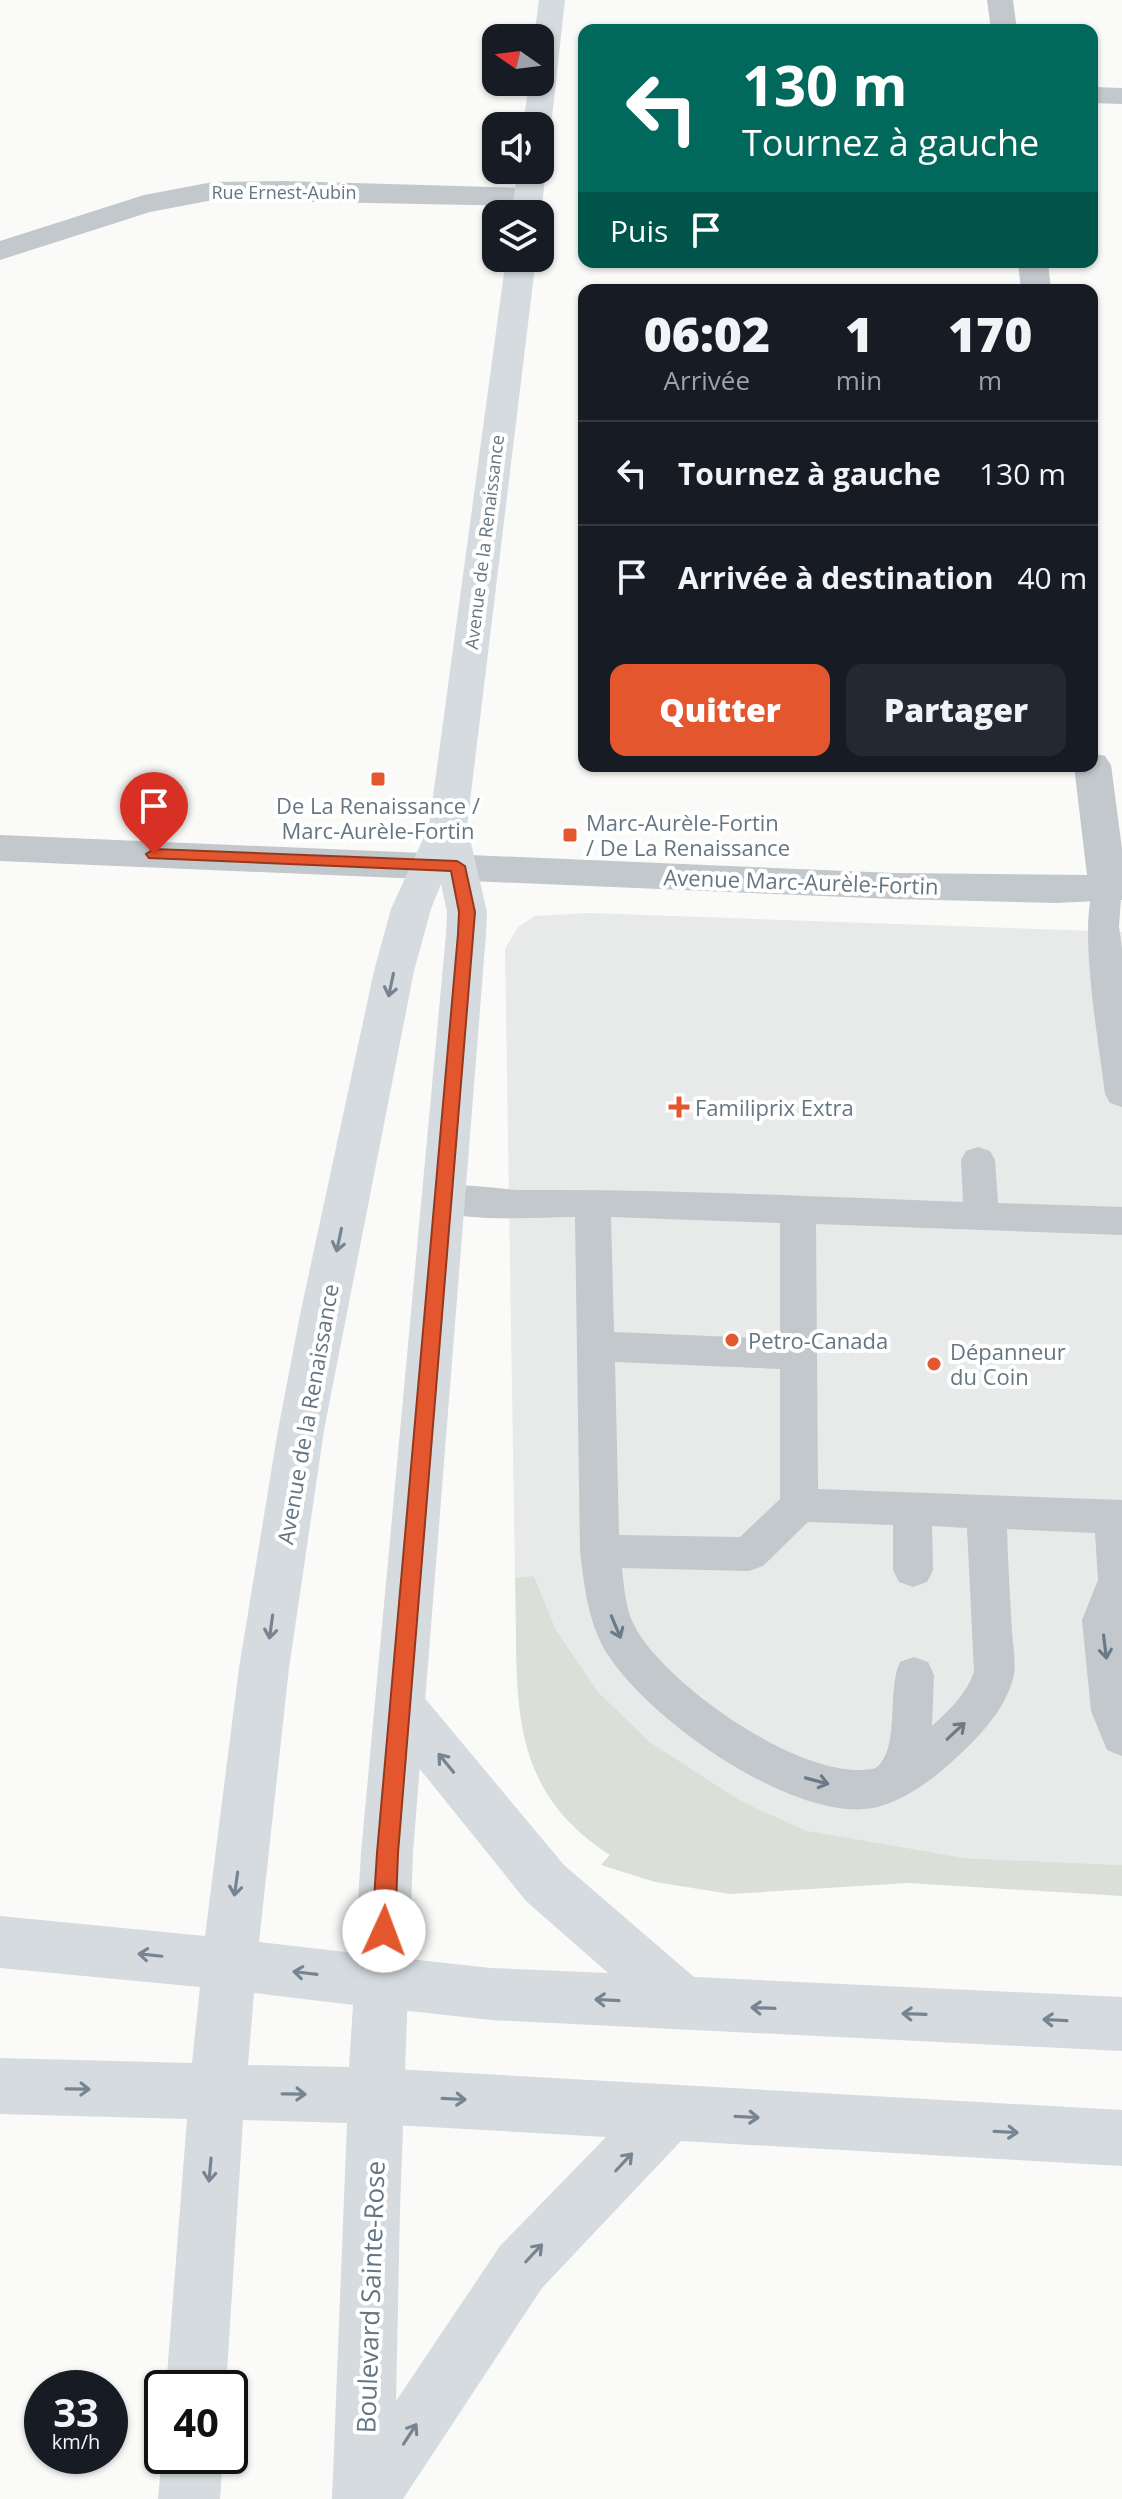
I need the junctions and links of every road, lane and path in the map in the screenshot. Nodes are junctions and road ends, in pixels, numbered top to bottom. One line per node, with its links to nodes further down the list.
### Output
1 (552, 0): 6 (main road)
2 (1000, 0): 3 (street)
3 (1003, 24)
4 (1098, 95): 5 (street)
5 (1122, 96)
6 (539, 112)
7 (529, 194): 8 (street, Rue Ernest-Aubin)
8 (0, 251)
9 (519, 272): 12 (main road, Avenue de la Renaissance)
10 (1093, 772): 13 (street)
11 (0, 848): 12 (street, Avenue Marc-Aurèle-Fortin)
12 (445, 853): 13 (street, Avenue Marc-Aurèle-Fortin); 16 (main road, Avenue de la Renaissance); 36 (main road, Avenue de la Renaissance, one-way to 36)
13 (1115, 887): 14 (lane)
14 (1122, 1094)
15 (978, 1160): 19 (lane)
16 (442, 1199): 17 (lane); 31 (main road, Avenue de la Renaissance)
17 (593, 1203): 18 (lane); 21 (lane)
18 (798, 1209): 19 (lane); 22 (lane)
19 (981, 1216): 20 (lane)
20 (1122, 1221)
21 (596, 1346): 22 (lane); 27 (lane)
22 (798, 1355): 23 (lane)
23 (799, 1505): 24 (lane); 27 (lane)
24 (912, 1509): 25 (lane); 28 (lane)
25 (986, 1512): 26 (lane); 33 (lane, one-way to 25)
26 (1117, 1516): 29 (lane)
27 (600, 1551): 33 (lane, one-way to 33)
28 (913, 1570)
29 (1120, 1582): 32 (lane, one-way to 32)
30 (914, 1675): 33 (lane)
31 (400, 1706): 35 (main road, Avenue de la Renaissance); 37 (main road, one-way to 31)
32 (1122, 1737)
33 (895, 1780)
34 (0, 1942): 36 (main road, one-way to 34)
35 (382, 1982): 36 (main road, one-way to 36); 37 (main road, one-way to 35); 39 (main road, Avenue de la Renaissance)
36 (225, 1990): 41 (main road)
37 (685, 2005): 38 (main road, one-way to 37)
38 (1122, 2024)
39 (379, 2037): 42 (main road, Boulevard Sainte-Rose)
40 (0, 2086): 41 (main road, one-way to 41)
41 (216, 2092): 42 (main road, one-way to 42); 45 (main road, one-way to 45)
42 (376, 2096): 43 (main road, one-way to 43); 48 (main road, Boulevard Sainte-Rose)
43 (669, 2113): 44 (main road, one-way to 44); 48 (main road, one-way to 43)
44 (1122, 2138)
45 (197, 2370)
46 (191, 2474): 47 (main road)
47 (189, 2499)
48 (365, 2499)

